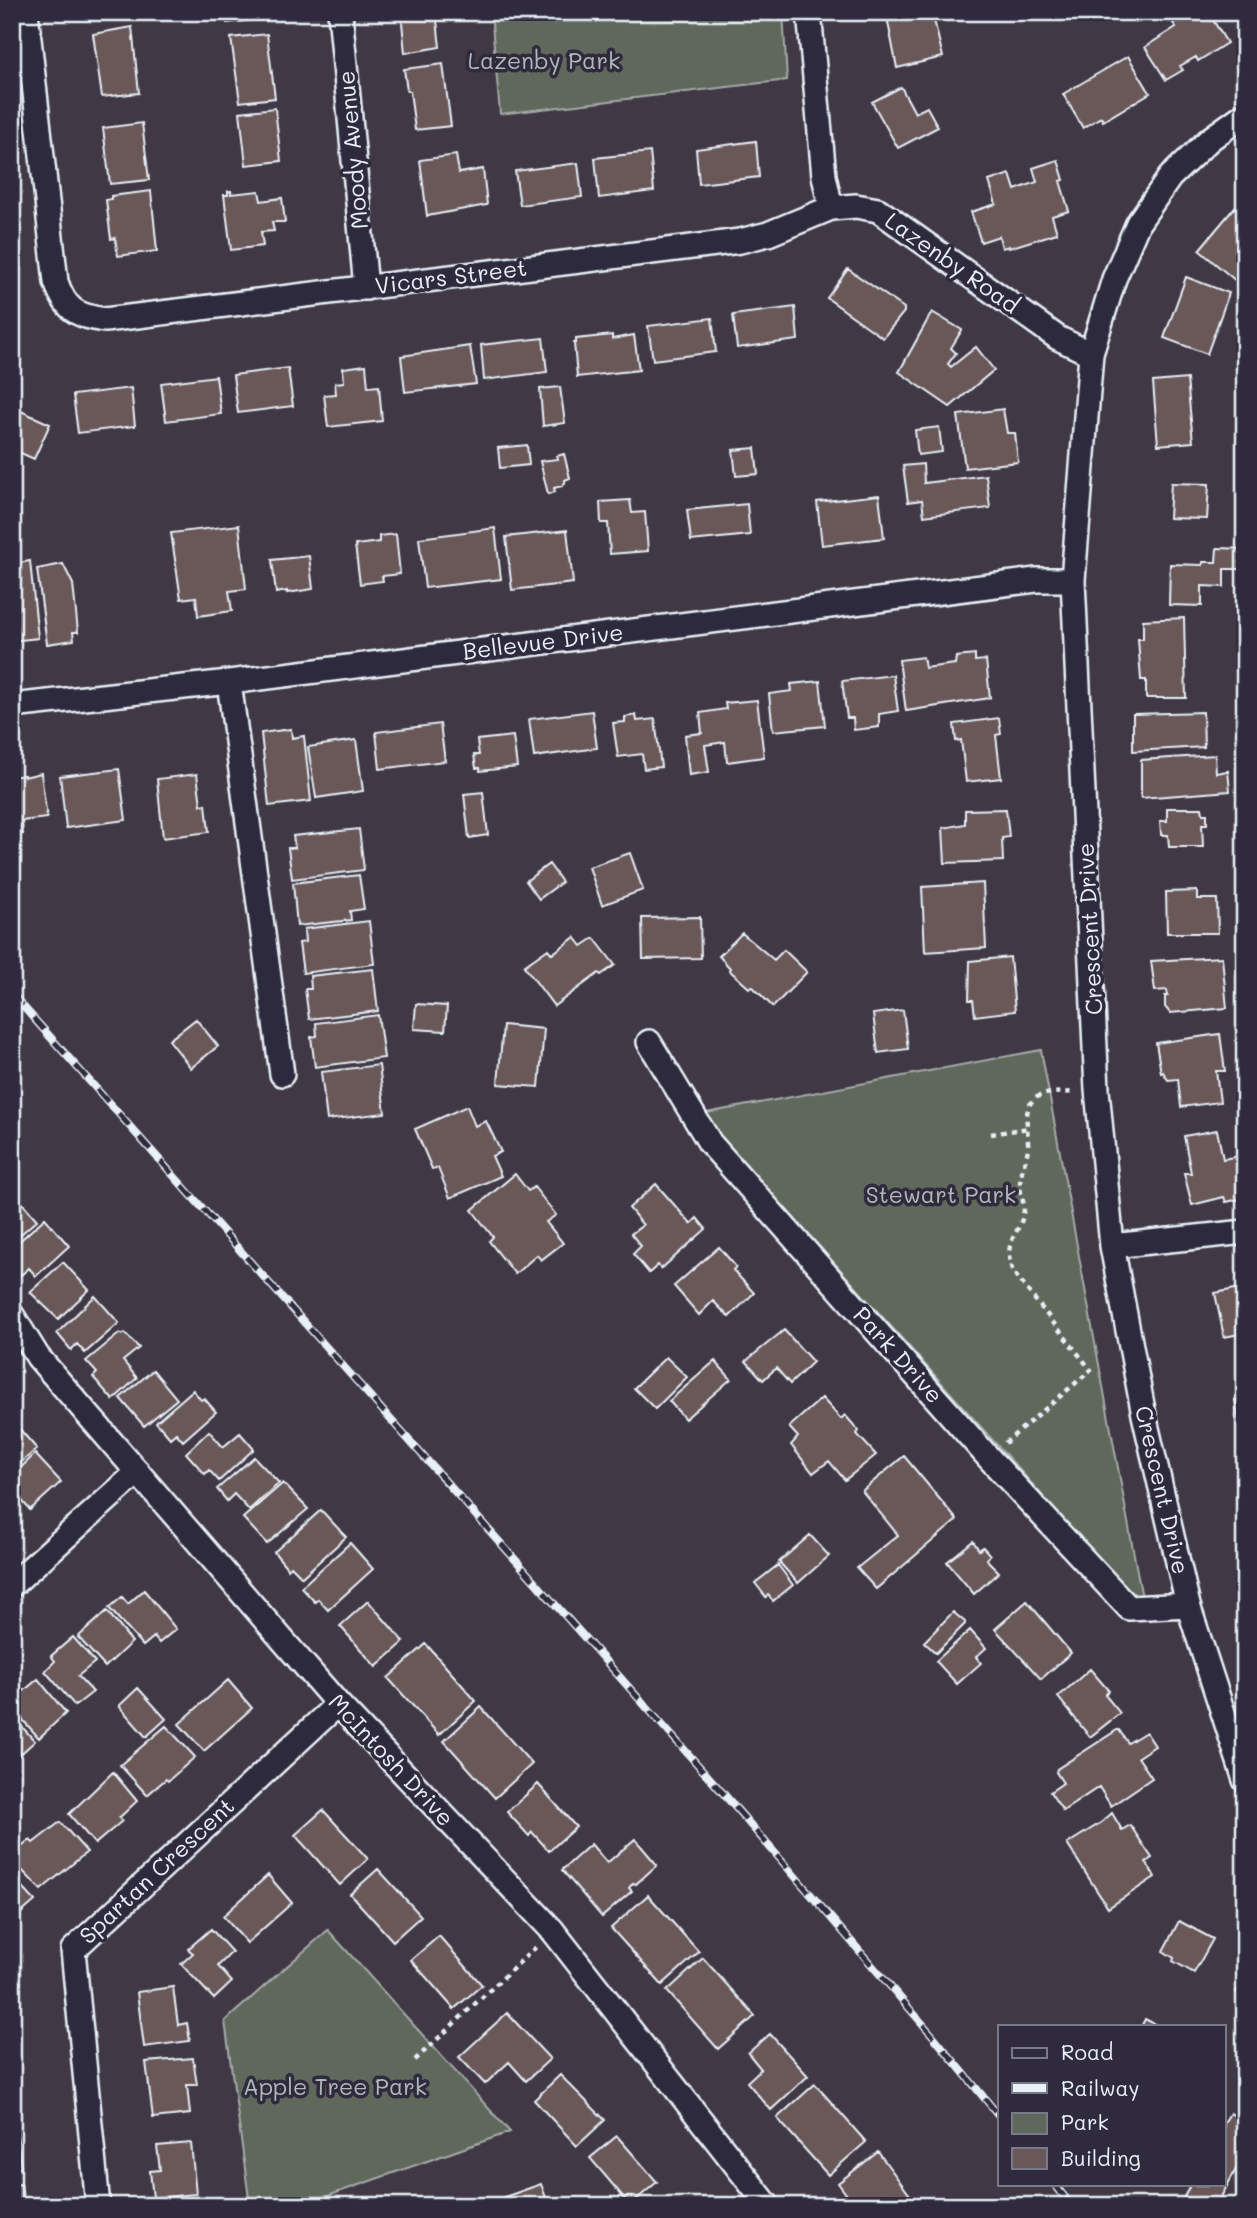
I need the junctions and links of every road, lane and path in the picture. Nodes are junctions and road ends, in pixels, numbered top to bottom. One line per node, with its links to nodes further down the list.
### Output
1 (26, 12): 6 (street, Vicars Street)
2 (340, 12): 6 (street, Moody Avenue)
3 (809, 12): 5 (street)
4 (1245, 114): 7 (street, Crescent Drive)
5 (831, 208): 6 (street, Vicars Street); 7 (street, Lazenby Road)
6 (366, 288)
7 (1091, 354): 8 (street, Crescent Drive)
8 (1073, 580): 9 (street, Bellevue Drive); 13 (street, Crescent Drive)
9 (229, 682): 10 (street, Bellevue Drive); 12 (street)
10 (12, 706)
11 (649, 1042): 19 (street, Park Drive)
12 (282, 1074)
13 (1097, 1090): 14 (path); 17 (street, Crescent Drive)
14 (1028, 1128): 15 (path); 19 (path)
15 (991, 1134)
16 (1245, 1232): 17 (street)
17 (1112, 1246): 22 (street, Crescent Drive)
18 (12, 1315): 20 (street, McIntosh Drive)
19 (988, 1457): 22 (street, Park Drive)
20 (138, 1472): 21 (street); 23 (street, McIntosh Drive)
21 (12, 1585)
22 (1188, 1605): 24 (street, Crescent Drive)
23 (338, 1704): 25 (street, McIntosh Drive); 27 (street, Spartan Crescent)
24 (1245, 1780)
25 (553, 1931): 26 (path); 28 (street, McIntosh Drive)
26 (415, 2060)
27 (98, 2206)
28 (768, 2206)

